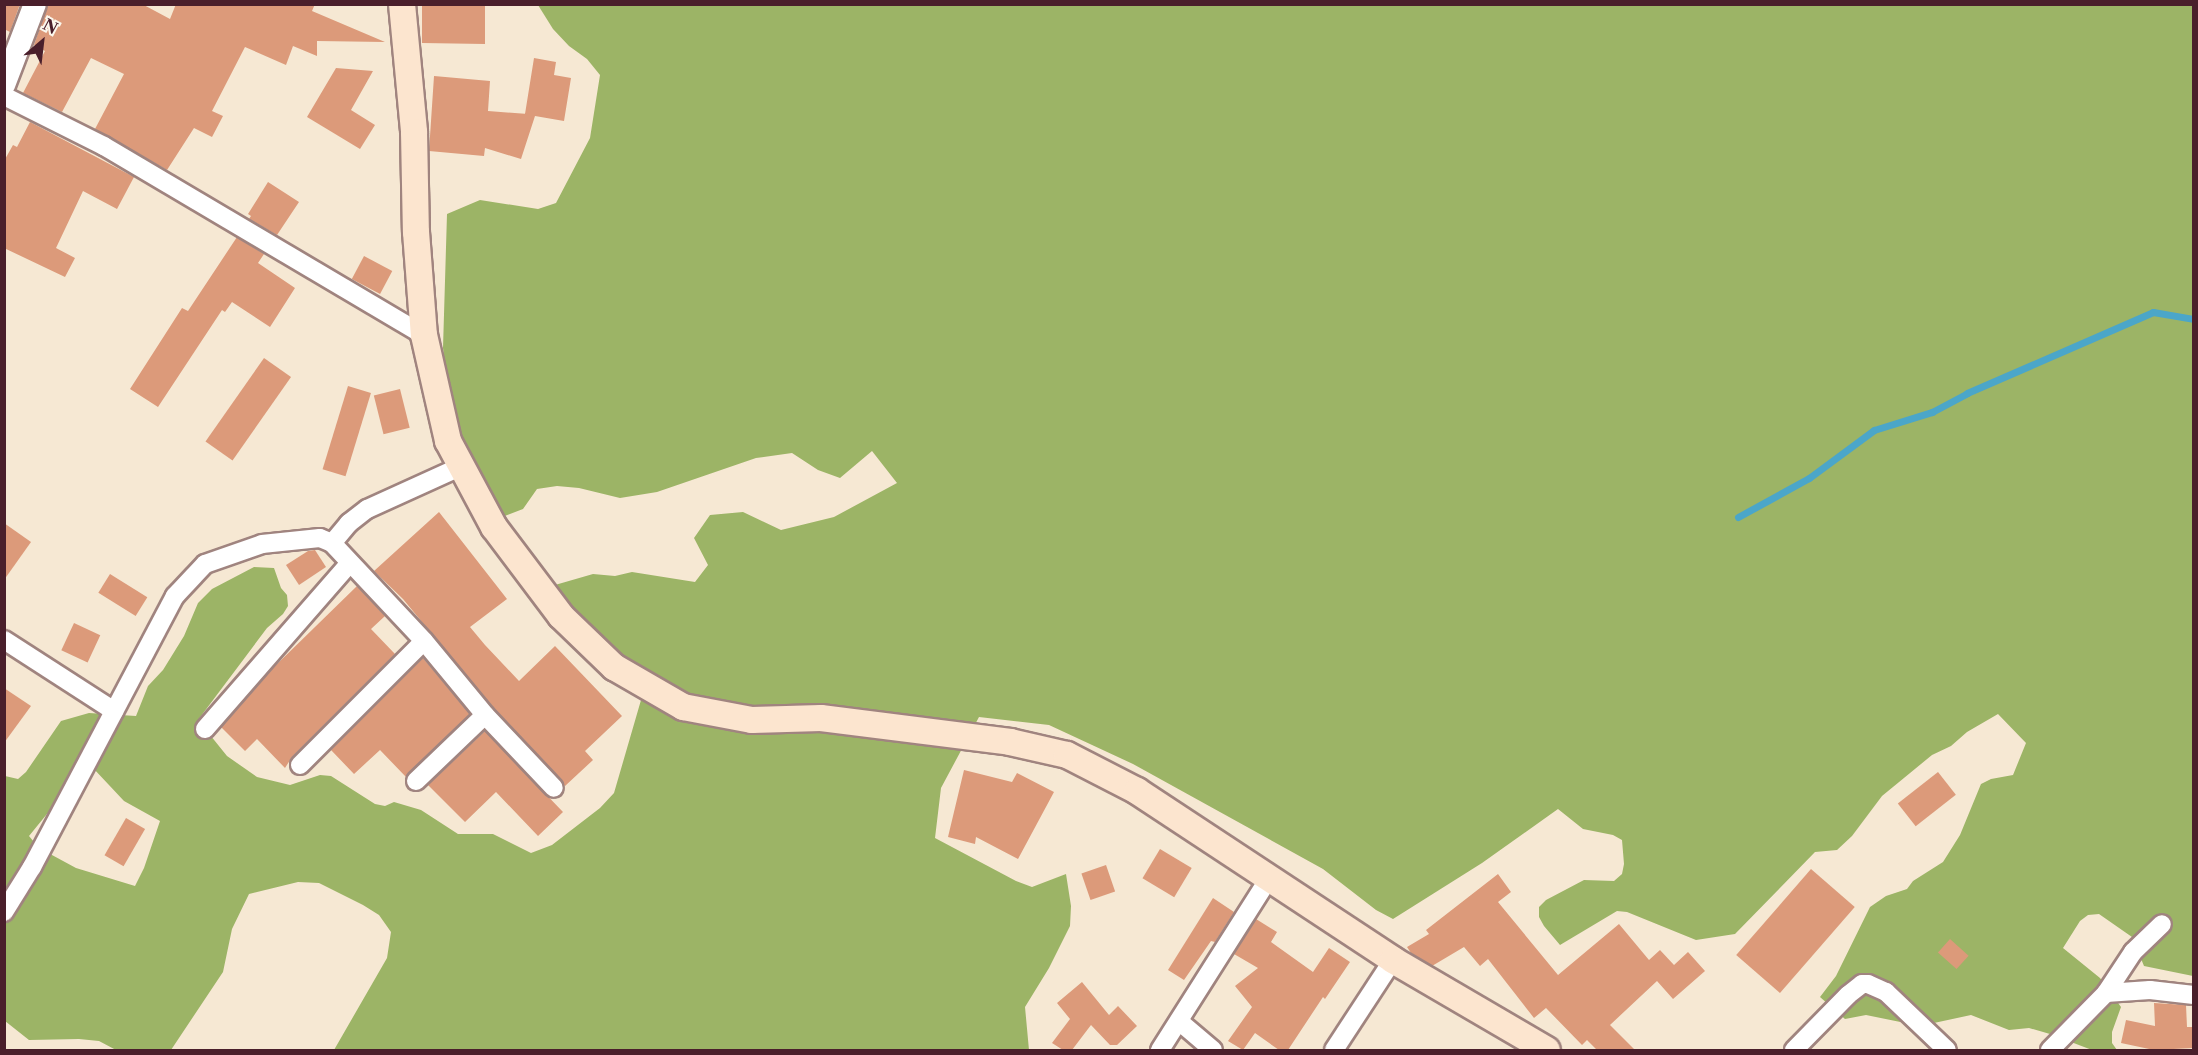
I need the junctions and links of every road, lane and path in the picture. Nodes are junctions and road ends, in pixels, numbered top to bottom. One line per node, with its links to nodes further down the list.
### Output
1 (35, 4): 3 (street)
2 (402, 4): 5 (main road)
3 (4, 85)
4 (4, 96): 5 (street)
5 (424, 335): 6 (main road)
6 (462, 466): 7 (street); 17 (main road)
7 (332, 543): 8 (street); 11 (street)
8 (350, 562): 10 (street); 13 (street)
9 (4, 640): 11 (street)
10 (424, 641): 12 (street); 14 (street)
11 (114, 711): 18 (street)
12 (485, 715): 15 (street); 16 (street)
13 (206, 729)
14 (300, 765)
15 (416, 781)
16 (554, 788)
17 (1269, 878): 20 (main road); 23 (street)
18 (4, 912)
19 (2162, 924): 21 (street)
20 (1394, 960): 26 (street); 27 (main road)
21 (2106, 993): 22 (street); 30 (street)
22 (2193, 995)
23 (1180, 1022): 24 (street); 25 (street)
24 (1160, 1050)
25 (1213, 1050)
26 (1334, 1050)
27 (1547, 1050)
28 (1794, 1050): 29 (street)
29 (1947, 1050)
30 (2050, 1050)

